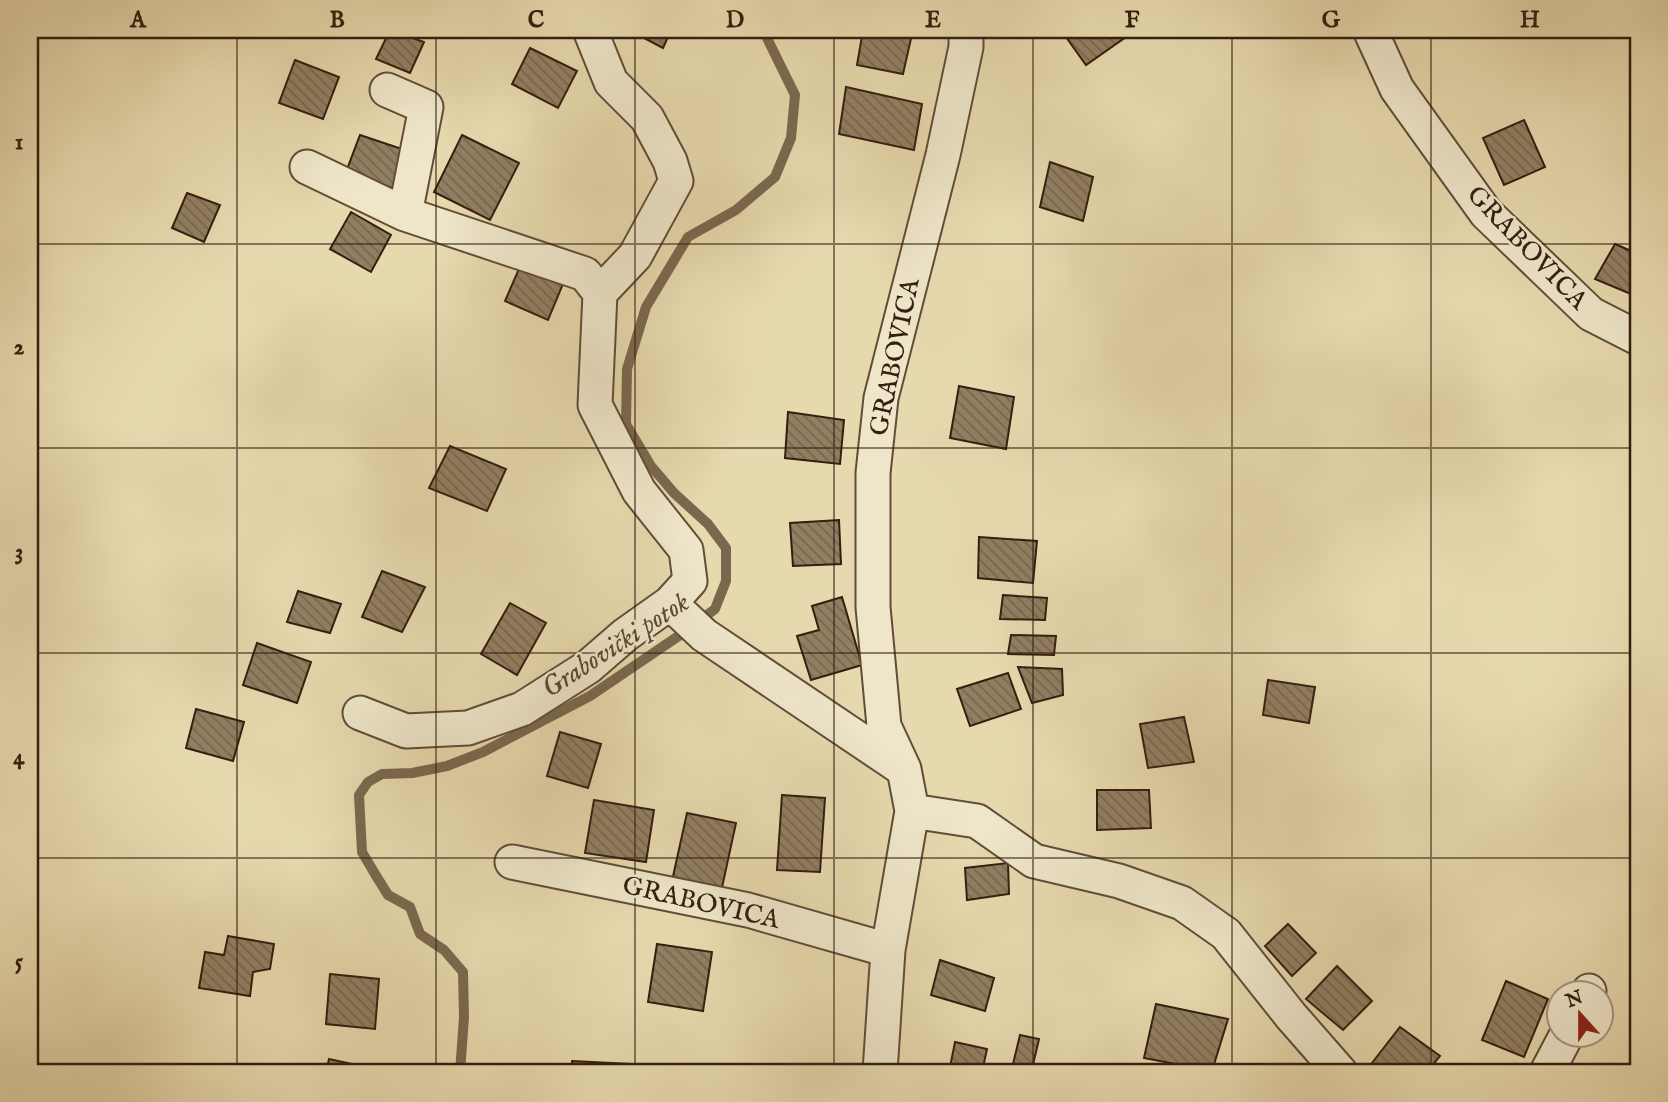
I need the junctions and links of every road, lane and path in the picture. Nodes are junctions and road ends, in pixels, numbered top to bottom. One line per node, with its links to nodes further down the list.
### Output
1 (590, 30): 7 (street)
2 (966, 30): 11 (street, GRABOVICA)
3 (1370, 30): 8 (street, GRABOVICA)
4 (387, 90): 6 (street)
5 (307, 167): 6 (street)
6 (405, 214): 7 (street)
7 (600, 293): 9 (street)
8 (1638, 338)
9 (686, 617): 10 (street); 11 (street)
10 (360, 713)
11 (904, 769): 12 (street, GRABOVICA)
12 (912, 811): 14 (street, GRABOVICA); 17 (street)
13 (512, 862): 14 (street, GRABOVICA)
14 (888, 950): 16 (street, GRABOVICA)
15 (1558, 1050): 18 (street)
16 (880, 1072)
17 (1340, 1072)
18 (1547, 1072)

